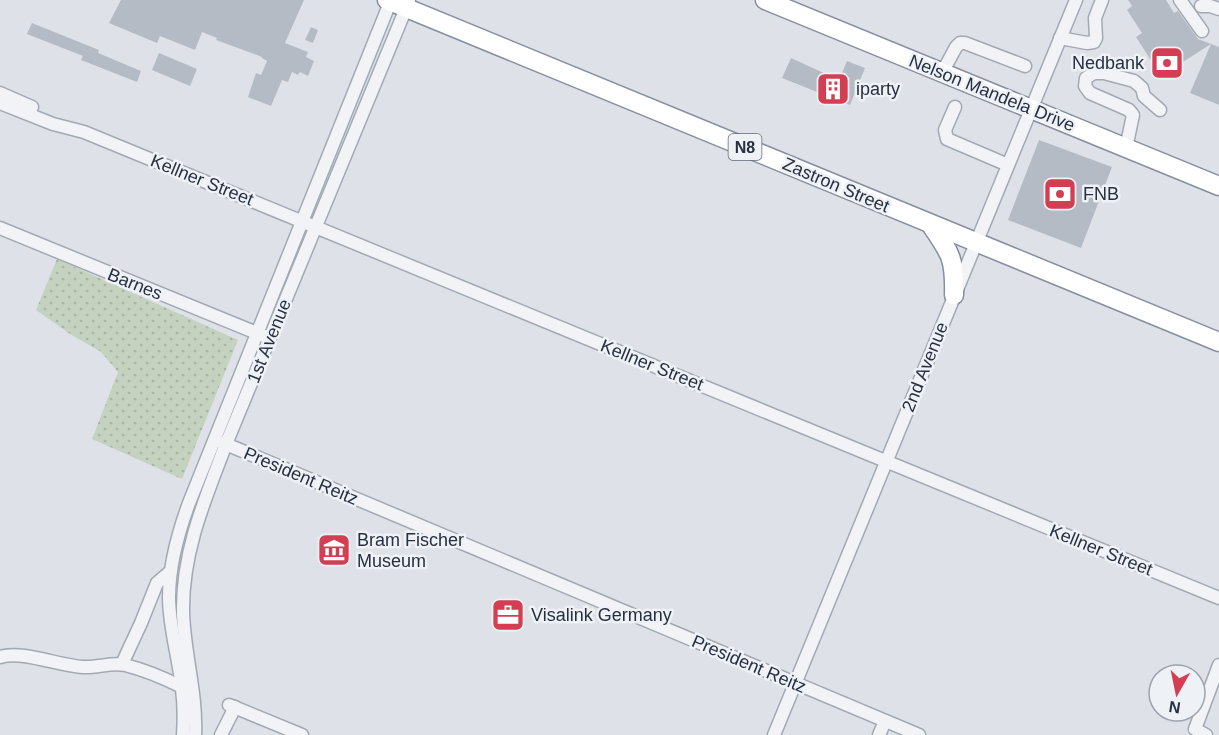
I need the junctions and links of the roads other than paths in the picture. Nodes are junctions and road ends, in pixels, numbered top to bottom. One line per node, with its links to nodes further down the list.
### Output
1 (765, 0): 11 (highway, Nelson Mandela Drive)
2 (1076, 0): 9 (street, 2nd Avenue)
3 (1102, 0): 9 (street)
4 (1180, 0): 8 (street)
5 (397, 2): 21 (street, 1st Avenue); 22 (highway, Zastron Street / N8); 23 (street, 1st Avenue)
6 (1201, 6): 7 (street)
7 (1219, 9)
8 (1202, 32)
9 (1060, 38): 15 (street, 2nd Avenue)
10 (1025, 66): 11 (street)
11 (942, 73): 15 (highway, Nelson Mandela Drive)
12 (0, 93): 17 (street, Kellner Street)
13 (0, 103): 17 (street, Kellner Street)
14 (955, 107): 19 (street)
15 (1031, 109): 18 (highway, Nelson Mandela Drive); 19 (street, 2nd Avenue)
16 (1160, 110): 18 (street)
17 (84, 132): 21 (street, Kellner Street)
18 (1126, 148): 20 (highway, Nelson Mandela Drive)
19 (1008, 165): 25 (street, 2nd Avenue)
20 (1219, 186)
21 (301, 221): 23 (street, Kellner Street); 27 (street, 1st Avenue)
22 (931, 225): 25 (highway, Zastron Street / N8); 26 (highway)
23 (315, 226): 28 (street, 1st Avenue); 31 (street, Kellner Street)
24 (0, 228): 27 (street, Barnes)
25 (976, 242): 26 (street, 2nd Avenue); 29 (highway, Zastron Street / N8)
26 (954, 295): 31 (street, 2nd Avenue)
27 (257, 334): 28 (street, Barnes); 30 (street, 1st Avenue)
28 (270, 339): 30 (street, 1st Avenue)
29 (1219, 342)
30 (220, 442): 32 (street, 1st Avenue); 33 (street, 1st Avenue); 38 (street, President Reitz)
31 (886, 461): 34 (street, Kellner Street); 38 (street, 2nd Avenue)
32 (187, 566): 33 (street); 42 (street, 1st Avenue)
33 (171, 567): 36 (street); 39 (street, 1st Avenue)
34 (1219, 598)
35 (0, 657): 36 (street)
36 (122, 664): 39 (street)
37 (1219, 665): 48 (street)
38 (795, 683): 40 (street, President Reitz); 45 (street, 2nd Avenue)
39 (182, 687): 41 (street, 1st Avenue)
40 (885, 721): 46 (street); 47 (street, President Reitz)
41 (183, 735)
42 (195, 735)
43 (221, 735): 44 (street)
44 (302, 735)
45 (774, 735)
46 (879, 735)
47 (920, 735)
48 (1206, 735)

